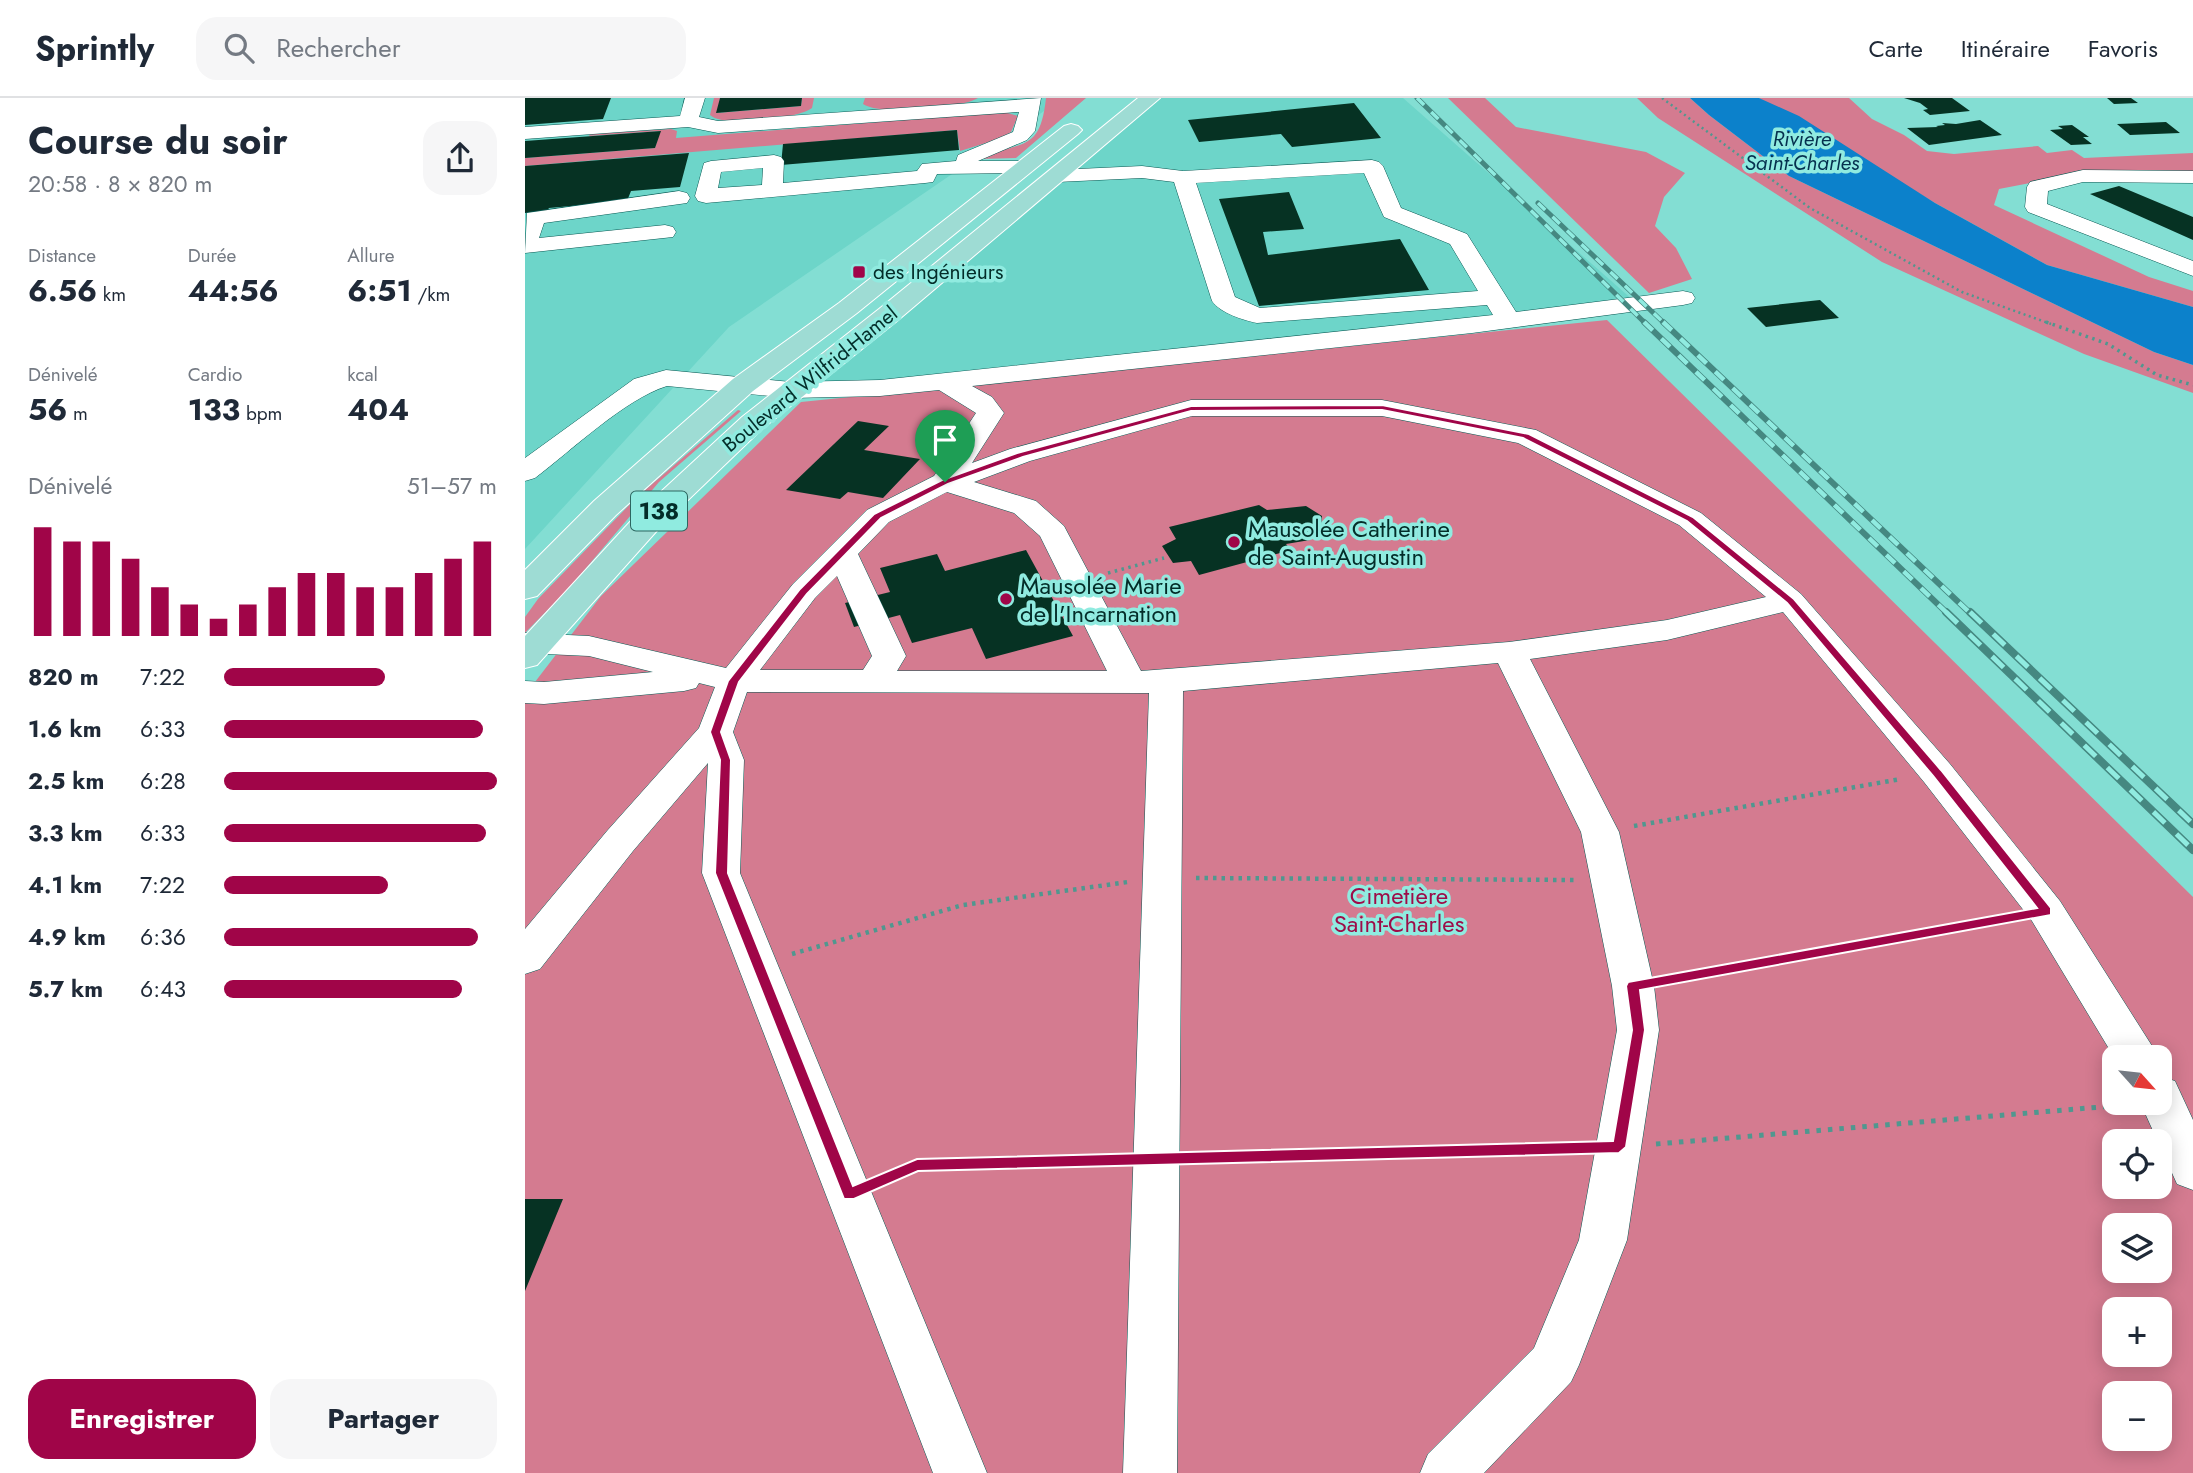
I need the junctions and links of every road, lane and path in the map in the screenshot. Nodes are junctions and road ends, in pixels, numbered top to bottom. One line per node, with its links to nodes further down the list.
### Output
1 (695, 98): 9 (street)
2 (834, 98): 8 (street)
3 (1150, 98): 13 (main road, Boulevard Wilfrid-Hamel / 138)
4 (1662, 98): 26 (path)
5 (1031, 102): 6 (street); 11 (street)
6 (985, 103): 8 (street)
7 (1092, 113): 12 (main road, Boulevard Wilfrid-Hamel / 138)
8 (827, 120): 9 (street)
9 (688, 121): 10 (street)
10 (525, 133)
11 (936, 167): 12 (street); 16 (street)
12 (1026, 167): 25 (main road, Boulevard Wilfrid-Hamel / 138)
13 (1057, 176): 14 (street); 27 (main road, Boulevard Wilfrid-Hamel / 138)
14 (1183, 177): 21 (street); 21 (street)
15 (2193, 177): 20 (street)
16 (772, 191): 17 (street); 17 (street)
17 (695, 197): 19 (street)
18 (665, 232): 19 (street)
19 (525, 245)
20 (2193, 269)
21 (1494, 297): 23 (street)
22 (1683, 298): 23 (street)
23 (1509, 320): 24 (street)
24 (943, 381): 27 (street); 29 (street)
25 (743, 385): 27 (street); 28 (street); 33 (main road, Boulevard Wilfrid-Hamel / 138)
26 (2193, 385)
27 (791, 390): 35 (main road, Boulevard Wilfrid-Hamel / 138)
28 (525, 472)
29 (945, 482): 30 (street); 32 (street); 34 (street)
30 (842, 552): 37 (street); 38 (street)
31 (1164, 558): 32 (path)
32 (1078, 581): 39 (street)
33 (525, 589)
34 (1790, 601): 36 (street); 42 (street)
35 (529, 647): 37 (street)
36 (1509, 652): 39 (street); 43 (street)
37 (723, 679): 38 (street); 40 (street); 41 (street)
38 (873, 681): 39 (street)
39 (1148, 682): 51 (street)
40 (525, 692)
41 (715, 732): 45 (street); 53 (street)
42 (1937, 773): 43 (path); 44 (street)
43 (1600, 832): 46 (street)
44 (2046, 911): 46 (path); 47 (street)
45 (525, 958)
46 (1633, 986): 50 (street)
47 (2130, 1045)
48 (2102, 1103): 50 (path)
49 (2169, 1115): 52 (street)
50 (1619, 1147): 51 (path); 56 (street)
51 (1157, 1158): 53 (path); 55 (street)
52 (2193, 1170)
53 (849, 1195): 54 (street)
54 (960, 1473)
55 (1150, 1473)
56 (1447, 1473)

